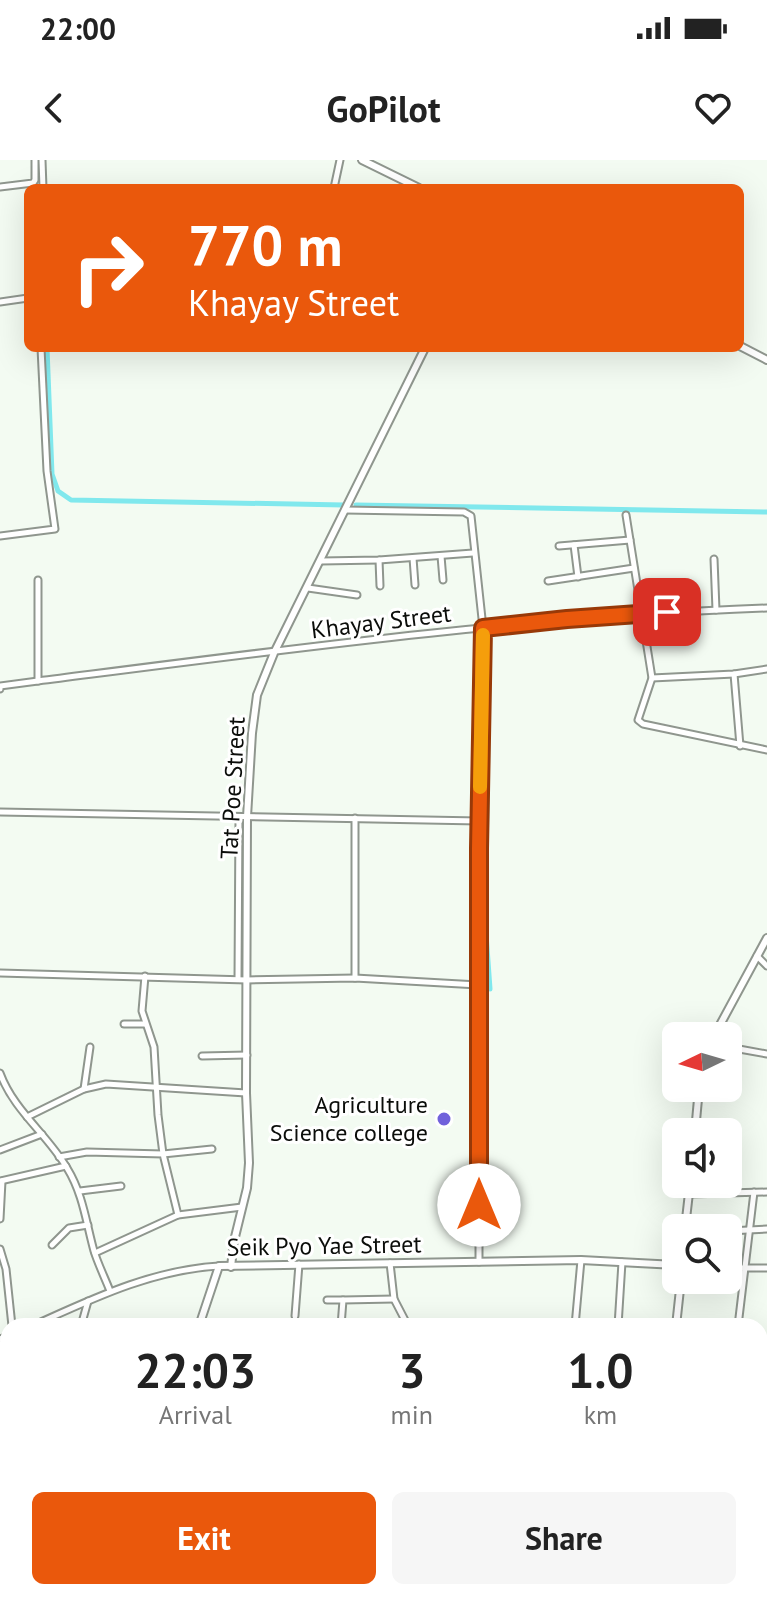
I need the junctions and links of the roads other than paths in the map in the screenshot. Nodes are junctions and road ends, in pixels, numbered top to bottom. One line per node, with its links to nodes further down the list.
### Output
1 (35, 160): 5 (street)
2 (42, 160): 9 (street)
3 (340, 160): 10 (street)
4 (362, 160): 11 (street)
5 (35, 180): 7 (street); 8 (street)
6 (24, 184): 12 (street)
7 (27, 184)
8 (36, 184)
9 (43, 184)
10 (335, 184)
11 (411, 184)
12 (0, 187)
13 (24, 299): 14 (street)
14 (0, 302)
15 (744, 348): 18 (street)
16 (41, 352): 21 (street)
17 (423, 352): 19 (street, Tat Poe Street)
18 (767, 360)
19 (345, 510): 25 (street); 30 (street, Tat Poe Street)
20 (626, 515): 22 (street)
21 (0, 536)
22 (630, 540): 23 (street); 31 (street)
23 (574, 545): 24 (street); 32 (street)
24 (559, 546)
25 (473, 553): 26 (street); 43 (street)
26 (441, 556): 27 (street); 34 (street)
27 (413, 558): 29 (street); 36 (street)
28 (714, 559): 41 (street)
29 (379, 560): 30 (street); 37 (street)
30 (321, 561): 38 (street, Tat Poe Street)
31 (634, 568): 32 (street); 42 (street)
32 (578, 577): 35 (street)
33 (38, 580): 48 (street)
34 (443, 580)
35 (548, 581)
36 (415, 585)
37 (380, 586)
38 (308, 588): 39 (street); 44 (street, Tat Poe Street)
39 (357, 595)
40 (767, 608): 41 (street, Khayay Street)
41 (716, 610): 42 (street, Khayay Street)
42 (642, 613): 43 (street, Khayay Street); 47 (street)
43 (483, 628): 44 (street, Khayay Street); 55 (street)
44 (274, 653): 48 (street, Khayay Street); 53 (street, Tat Poe Street)
45 (767, 669): 46 (street)
46 (734, 674): 47 (street); 50 (street)
47 (652, 678): 50 (street)
48 (38, 681): 49 (street, Khayay Street)
49 (0, 687)
50 (740, 746): 51 (street)
51 (767, 750)
52 (0, 812): 53 (street)
53 (243, 817): 54 (street); 62 (street); 63 (street, Tat Poe Street)
54 (355, 818): 55 (street); 61 (street)
55 (479, 821): 64 (street)
56 (767, 938): 57 (street)
57 (757, 956): 58 (street); 65 (street)
58 (767, 966)
59 (0, 973): 60 (street)
60 (145, 976): 62 (street); 67 (street)
61 (355, 978): 63 (street); 64 (street)
62 (238, 979): 63 (street)
63 (247, 980): 71 (street, Tat Poe Street)
64 (478, 985): 101 (street)
65 (722, 1022)
66 (124, 1024): 67 (street)
67 (145, 1024): 74 (street)
68 (90, 1047): 75 (street)
69 (742, 1050): 70 (street)
70 (767, 1054)
71 (247, 1055): 72 (street); 76 (street, Tat Poe Street)
72 (202, 1056)
73 (0, 1073): 77 (street)
74 (157, 1087): 75 (street); 76 (street); 81 (street)
75 (84, 1089): 77 (street)
76 (246, 1093): 90 (street, Tat Poe Street)
77 (27, 1117): 78 (street)
78 (42, 1134): 80 (street); 82 (street)
79 (212, 1149): 81 (street)
80 (0, 1150)
81 (163, 1154): 82 (street); 91 (street)
82 (59, 1157): 83 (street)
83 (66, 1166): 84 (street); 86 (street)
84 (1, 1181): 92 (street)
85 (121, 1186): 86 (street)
86 (80, 1191): 93 (street)
87 (742, 1192): 88 (street)
88 (754, 1192): 89 (street); 96 (street)
89 (767, 1192)
90 (242, 1207): 91 (street); 107 (street, Tat Poe Street)
91 (178, 1215): 99 (street)
92 (0, 1219)
93 (88, 1225): 97 (street); 99 (street)
94 (767, 1229): 96 (street)
95 (742, 1231): 96 (street)
96 (750, 1231): 109 (street)
97 (52, 1245)
98 (0, 1249): 118 (street)
99 (95, 1253): 111 (street)
100 (581, 1260): 101 (street, Seik Pyo Yae Street); 102 (street, Seik Pyo Yae Street); 124 (street)
101 (479, 1262): 103 (street, Seik Pyo Yae Street)
102 (622, 1262): 105 (street, Seik Pyo Yae Street); 125 (street)
103 (390, 1263): 104 (street, Seik Pyo Yae Street); 113 (street)
104 (299, 1264): 107 (street, Seik Pyo Yae Street); 117 (street)
105 (662, 1264)
106 (219, 1266): 107 (street, Seik Pyo Yae Street); 111 (street, Seik Pyo Yae Street); 121 (street)
107 (231, 1267)
108 (742, 1268): 109 (street)
109 (746, 1268): 110 (street); 127 (street)
110 (767, 1268)
111 (110, 1291): 116 (street, Seik Pyo Yae Street)
112 (679, 1294): 126 (street)
113 (394, 1299): 115 (street); 123 (street)
114 (327, 1300): 115 (street)
115 (343, 1300): 122 (street)
116 (88, 1301): 119 (street, Seik Pyo Yae Street); 120 (street)
117 (295, 1316)
118 (11, 1318)
119 (50, 1318)
120 (83, 1318)
121 (202, 1318)
122 (342, 1318)
123 (404, 1318)
124 (576, 1318)
125 (618, 1318)
126 (677, 1318)
127 (739, 1318)

